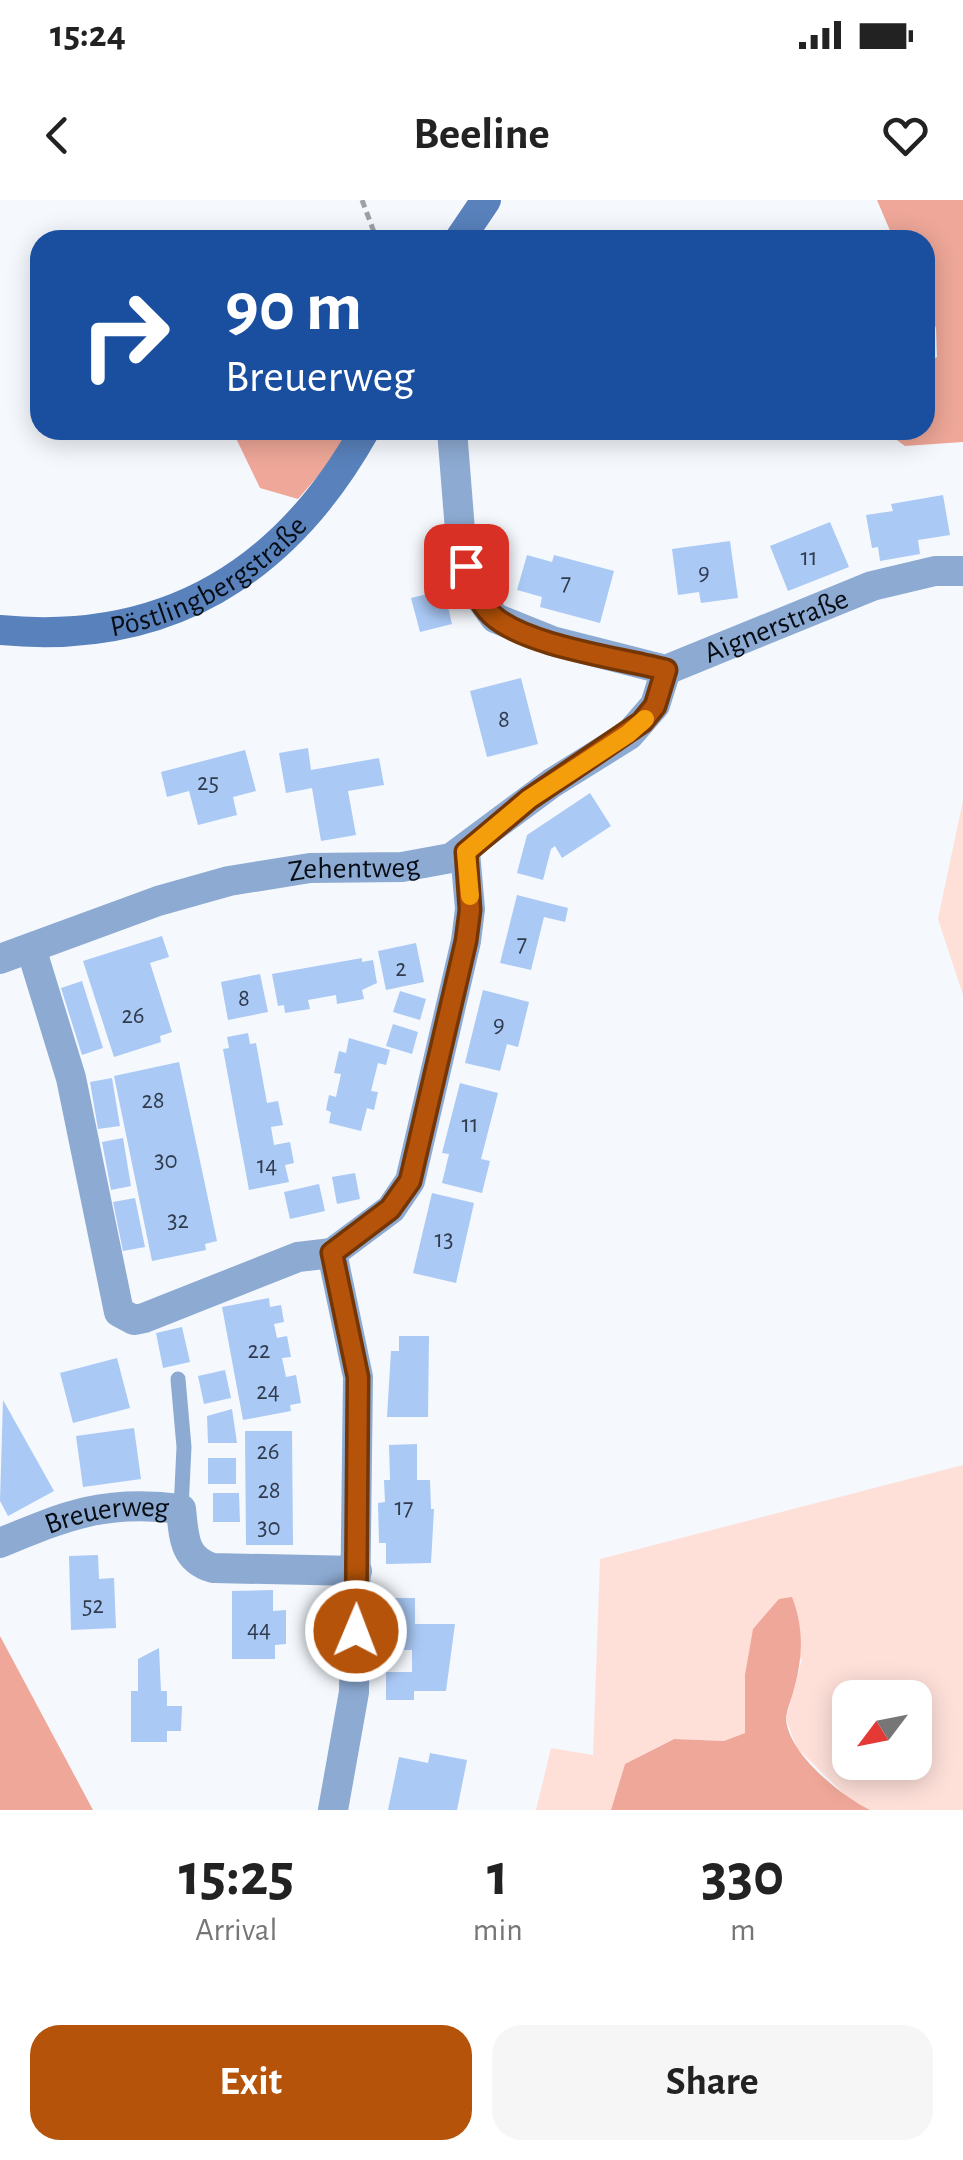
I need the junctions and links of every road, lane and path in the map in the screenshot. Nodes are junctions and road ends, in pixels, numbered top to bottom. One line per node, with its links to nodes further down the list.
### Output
1 (362, 200): 3 (path)
2 (486, 200): 4 (main road)
3 (374, 230)
4 (466, 230)
5 (359, 440): 8 (main road, Pöstlingbergstraße)
6 (453, 440): 9 (street, Aignerstraße)
7 (963, 570): 9 (street, Aignerstraße)
8 (0, 630)
9 (666, 670): 10 (street, Zehentweg)
10 (466, 852): 11 (street, Zehentweg); 13 (street)
11 (31, 948): 12 (street, Zehentweg); 13 (street)
12 (0, 959)
13 (332, 1253): 17 (street)
14 (178, 1379): 15 (lane)
15 (181, 1509): 16 (street, Breuerweg); 17 (street, Breuerweg)
16 (0, 1543)
17 (356, 1570): 18 (street)
18 (333, 1810)

